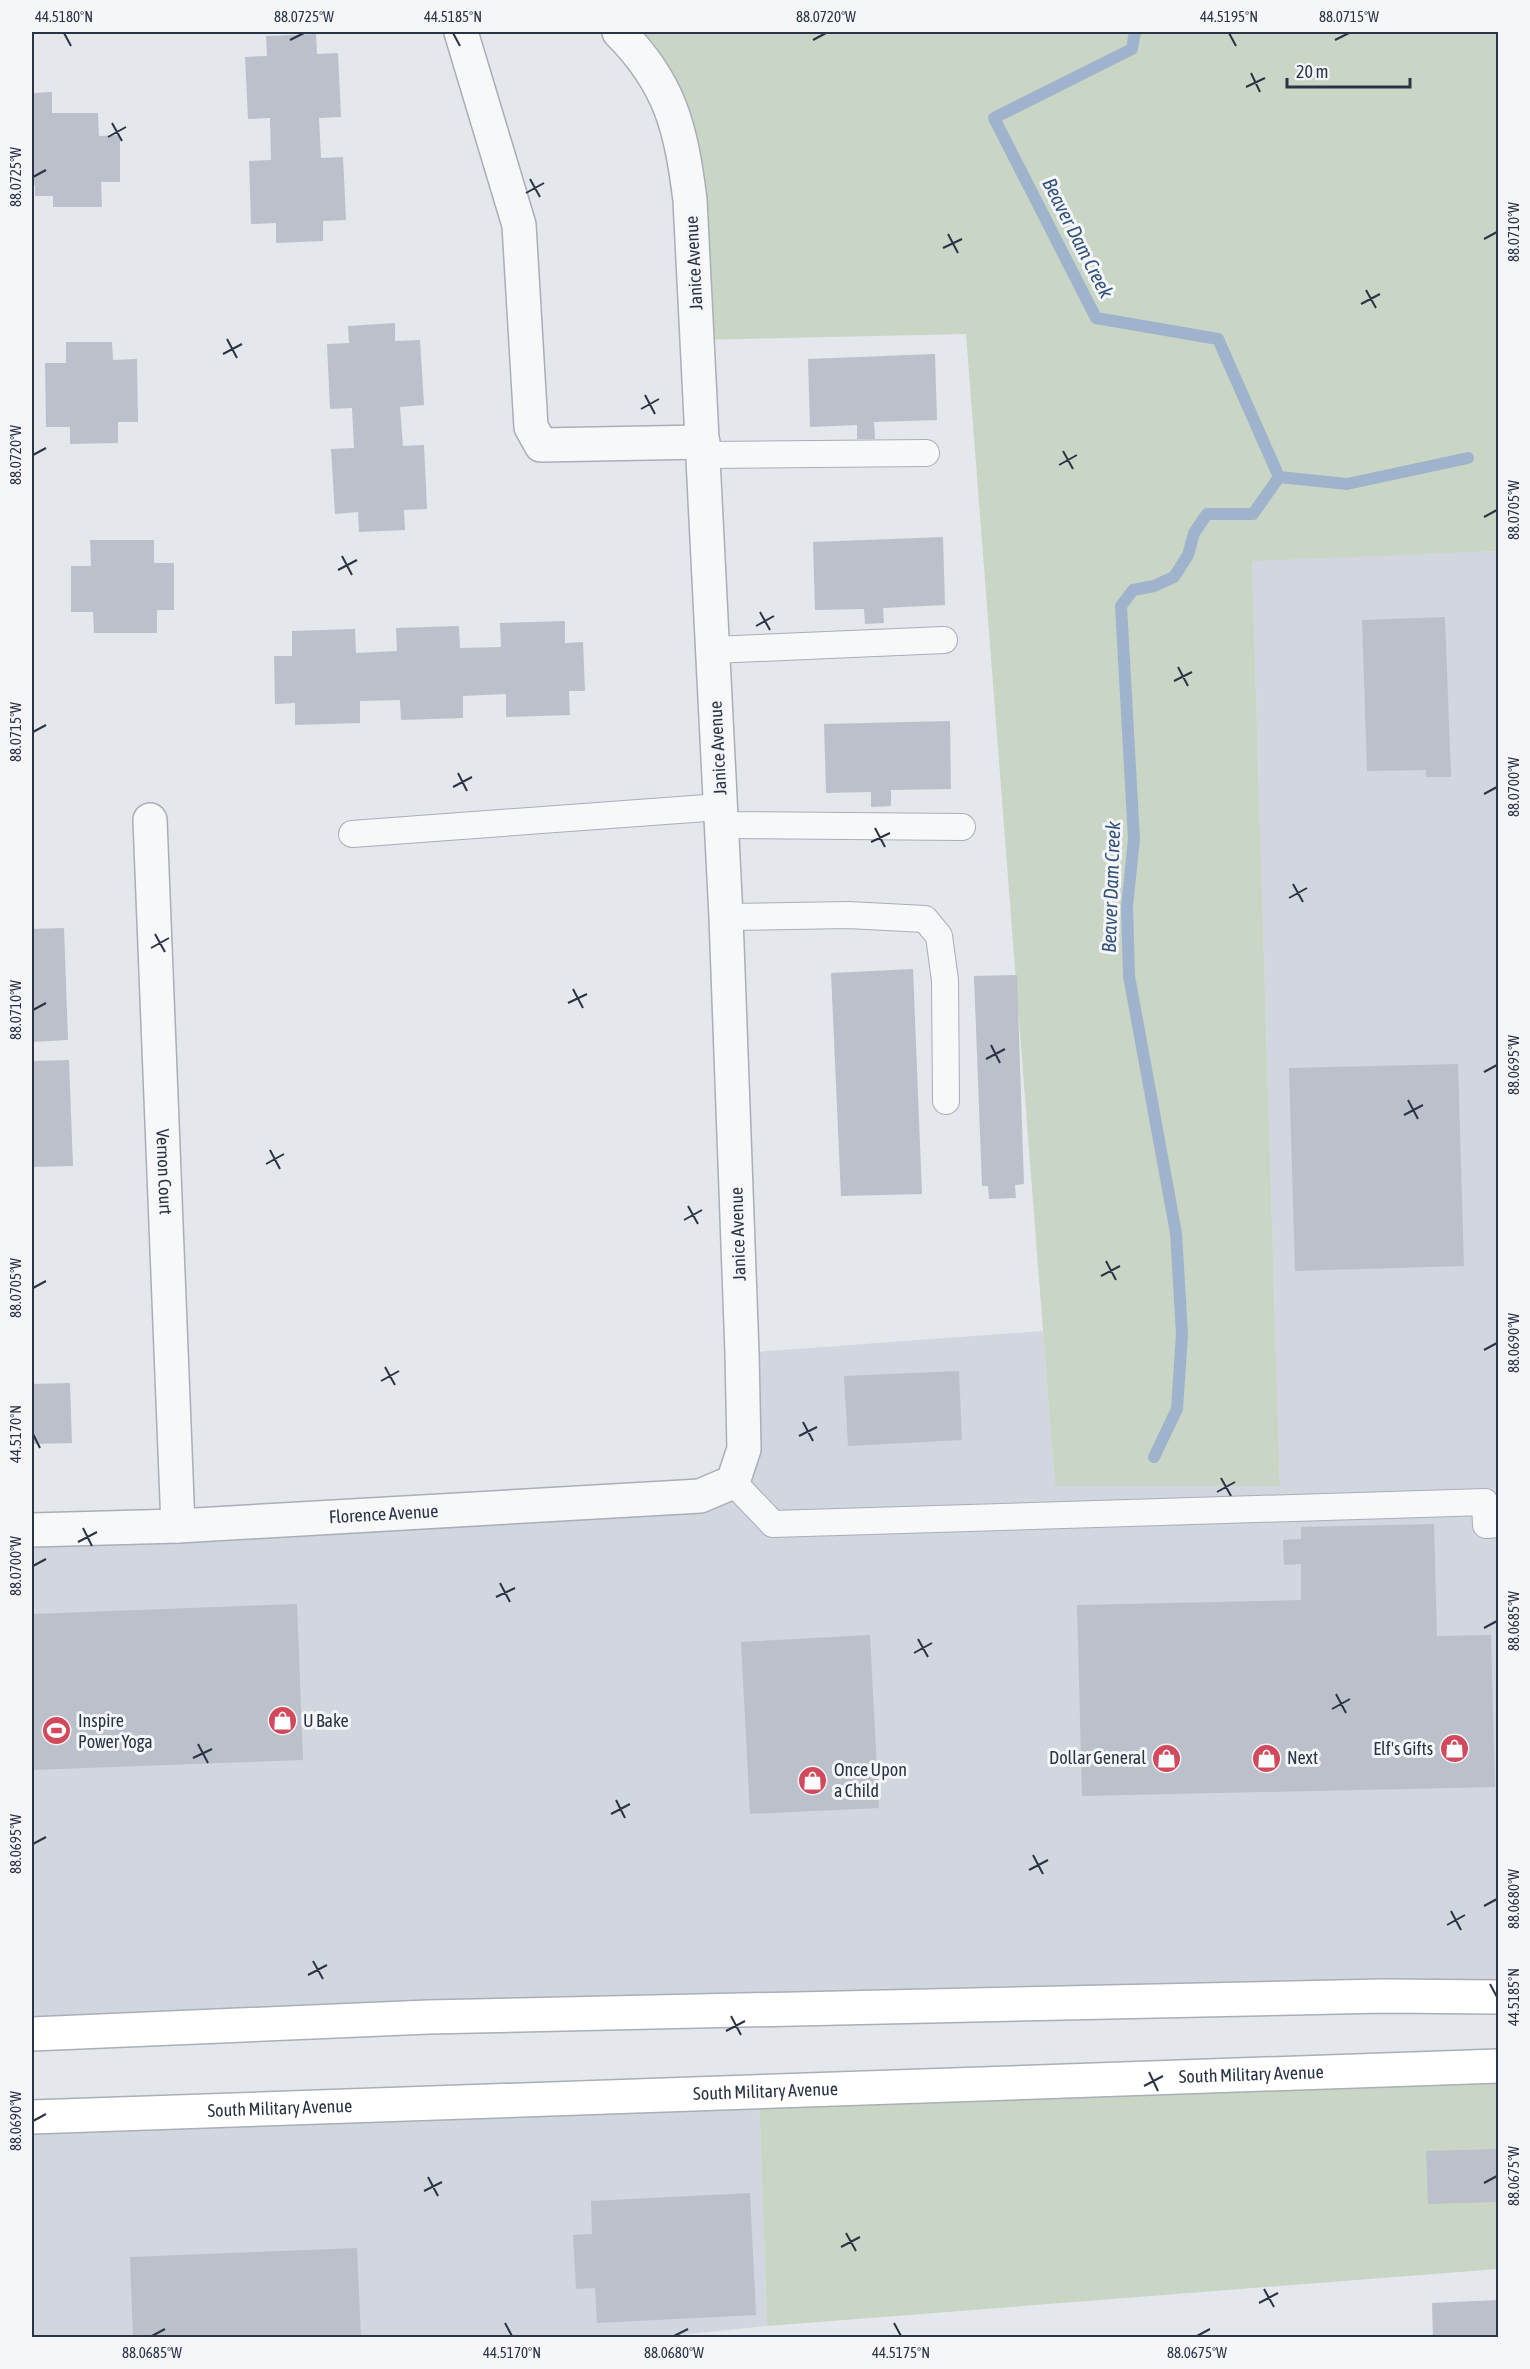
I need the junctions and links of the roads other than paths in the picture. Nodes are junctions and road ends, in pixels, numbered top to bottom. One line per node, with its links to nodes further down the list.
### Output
1 (461, 32): 3 (street)
2 (619, 32): 3 (street, Janice Avenue)
3 (703, 449): 4 (lane); 6 (street, Janice Avenue)
4 (926, 453)
5 (944, 640): 6 (lane)
6 (713, 650): 7 (street, Janice Avenue)
7 (721, 816): 9 (lane); 10 (lane); 11 (street, Janice Avenue)
8 (150, 820): 15 (street, Vernon Court)
9 (962, 827)
10 (352, 834)
11 (726, 917): 12 (lane); 13 (street, Janice Avenue)
12 (946, 1101)
13 (733, 1482): 14 (lane); 15 (street, Florence Avenue)
14 (1498, 1524)
15 (178, 1526): 16 (street, Florence Avenue)
16 (32, 1530)
17 (1498, 1997): 18 (main road)
18 (32, 2034)
19 (1498, 2066): 20 (main road, South Military Avenue)
20 (32, 2117)

